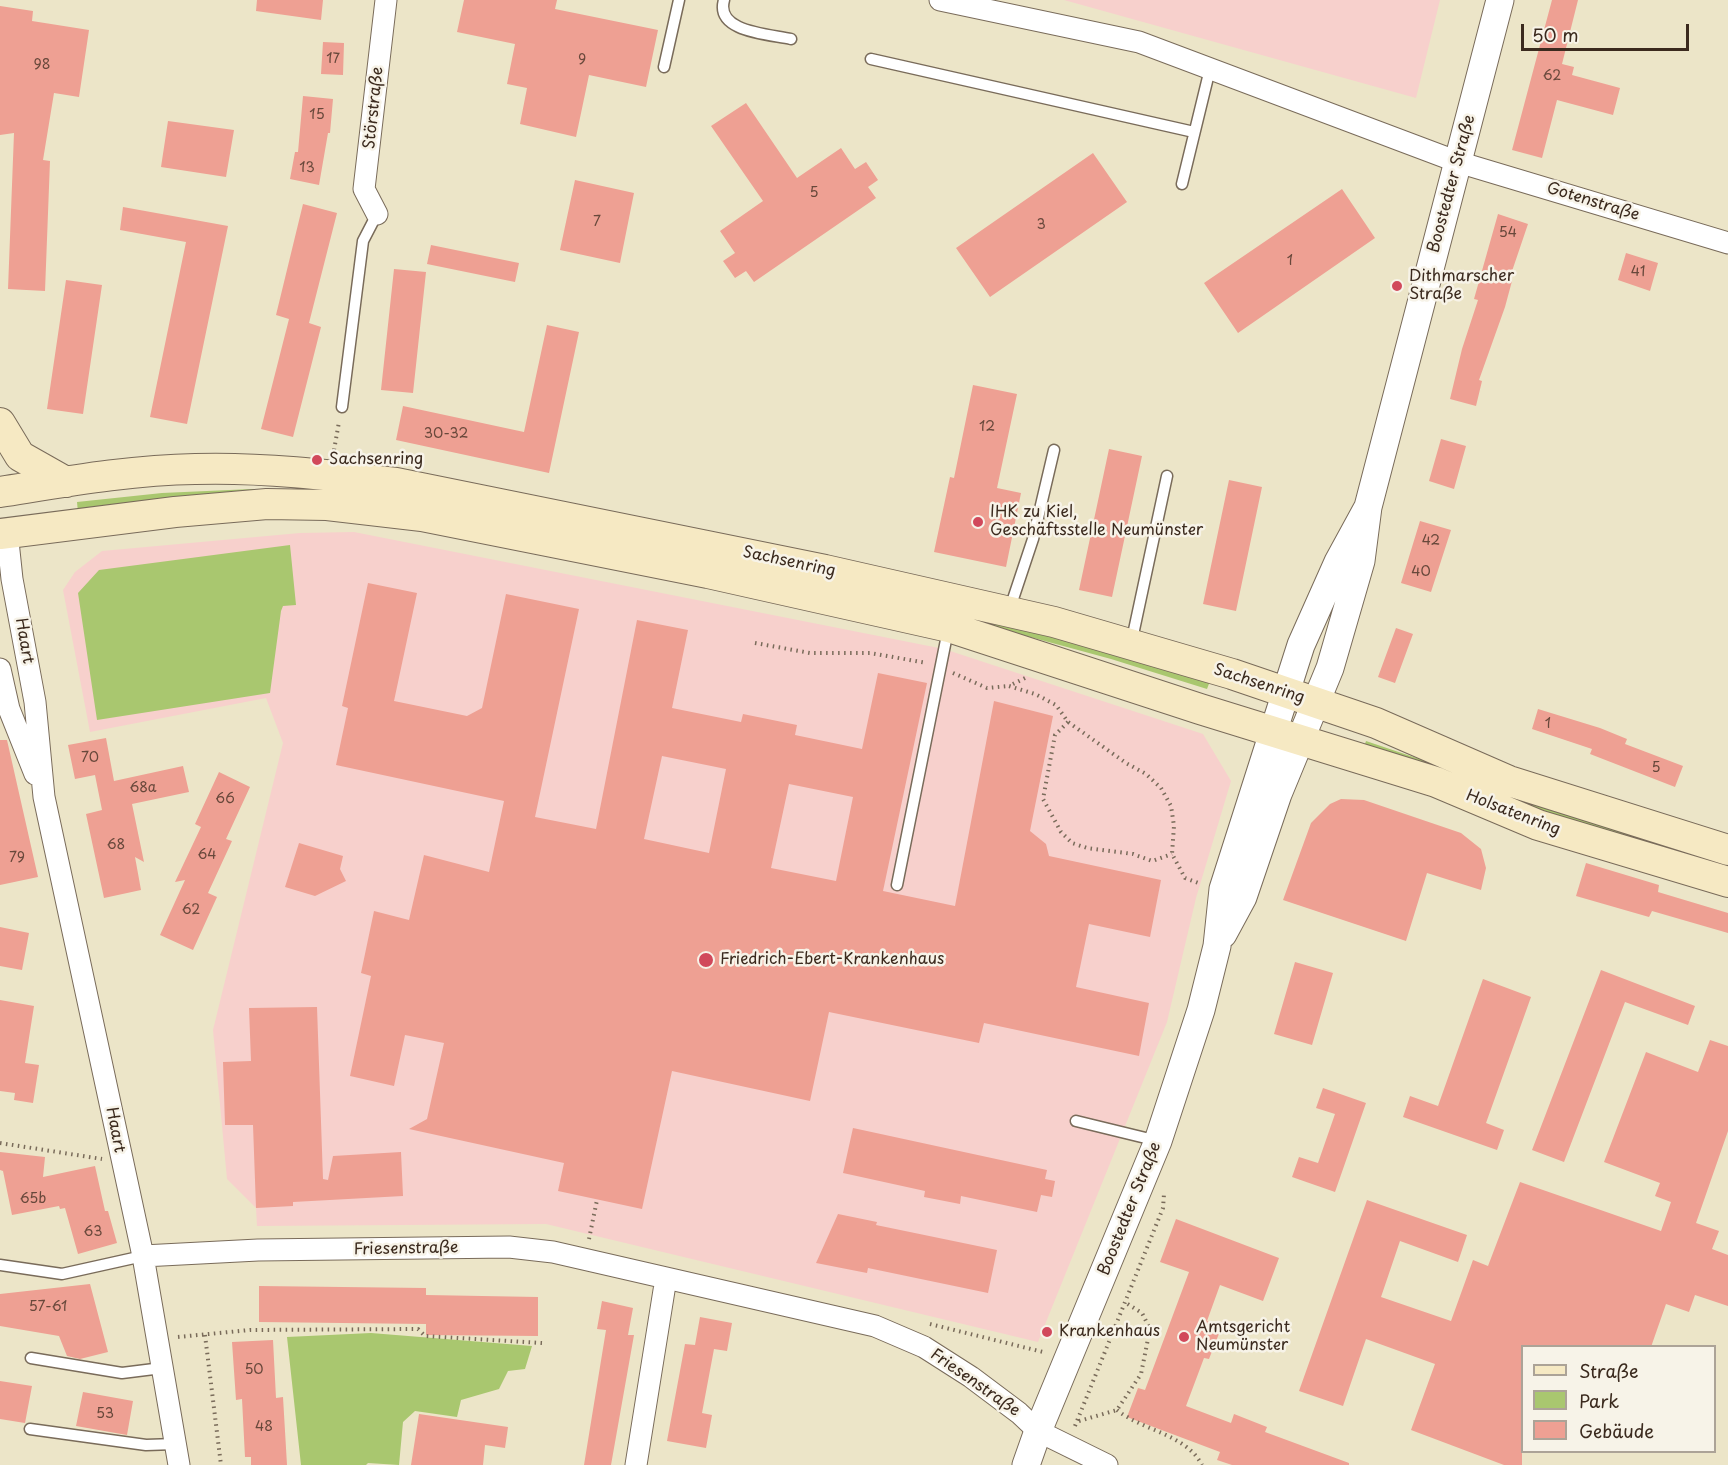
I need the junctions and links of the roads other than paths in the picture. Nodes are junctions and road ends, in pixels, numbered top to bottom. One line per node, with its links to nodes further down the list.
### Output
1 (386, 0): 13 (street, Störstraße)
2 (679, 0): 8 (lane)
3 (724, 0): 6 (lane)
4 (940, 0): 9 (street)
5 (1500, 0): 11 (street, Boostedter Straße)
6 (790, 39)
7 (871, 59): 10 (lane)
8 (664, 67)
9 (1210, 69): 10 (lane); 11 (street)
10 (1194, 132): 12 (lane)
11 (1458, 162): 14 (street, Gotenstraße); 22 (street, Boostedter Straße)
12 (1182, 184)
13 (377, 214): 15 (lane)
14 (1728, 243)
15 (342, 407)
16 (0, 423): 19 (main road)
17 (1054, 450): 24 (lane)
18 (1167, 476): 26 (lane)
19 (66, 482): 20 (main road, Sachsenring); 21 (main road, Sachsenring)
20 (0, 490): 23 (main road, Haart)
21 (328, 490): 23 (main road, Sachsenring); 24 (main road, Sachsenring); 25 (main road, Sachsenring)
22 (1368, 507): 28 (street, Boostedter Straße); 29 (street, Boostedter Straße)
23 (4, 533): 31 (street, Haart)
24 (1009, 612): 26 (main road, Sachsenring)
25 (949, 627): 30 (main road, Sachsenring); 34 (lane)
26 (1131, 644): 28 (main road, Sachsenring)
27 (0, 674): 31 (street, Haart)
28 (1285, 693): 29 (main road, Sachsenring); 30 (street, Boostedter Straße)
29 (1316, 702): 30 (street, Boostedter Straße); 32 (main road, Holsatenring)
30 (1285, 736): 33 (main road, Holsatenring); 36 (street, Boostedter Straße)
31 (44, 797): 37 (street, Haart)
32 (1728, 850)
33 (1728, 882)
34 (897, 885)
35 (1076, 1120): 36 (lane)
36 (1158, 1141): 43 (street, Boostedter Straße)
37 (143, 1256): 38 (lane); 39 (street, Friesenstraße); 41 (street, Haart)
38 (0, 1265)
39 (666, 1278): 43 (street, Friesenstraße); 46 (street)
40 (31, 1358): 41 (lane)
41 (162, 1368): 44 (street, Haart)
42 (30, 1429): 44 (lane)
43 (1038, 1431): 47 (street, Boostedter Straße); 48 (street, Friesenstraße)
44 (175, 1444): 45 (street, Haart)
45 (179, 1465)
46 (636, 1465)
47 (1026, 1465)
48 (1107, 1465)

